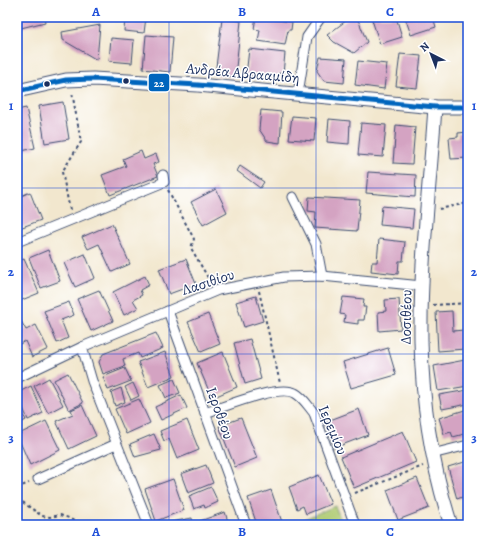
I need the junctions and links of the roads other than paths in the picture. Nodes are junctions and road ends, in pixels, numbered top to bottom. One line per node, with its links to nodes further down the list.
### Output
1 (321, 17): 3 (street)
2 (17, 91): 3 (main road, Ανδρέα Αβρααμίδη)
3 (298, 94): 4 (main road, Ανδρέα Αβρααμίδη)
4 (435, 107): 5 (main road, Ανδρέα Αβρααμίδη); 10 (main road, Δοσιθέου)
5 (468, 107)
6 (163, 179): 8 (street)
7 (293, 197): 9 (street)
8 (17, 242)
9 (322, 276): 10 (street, Λασιθίου); 11 (street, Λασιθίου)
10 (422, 286): 17 (main road, Δοσιθέου)
11 (168, 311): 12 (street, Λασιθίου); 14 (street, Ιεροθέου)
12 (82, 347): 13 (street, Λασιθίου); 15 (street)
13 (17, 378)
14 (206, 413): 20 (street, Ιεροθέου); 21 (street, Ιερεμίου)
15 (116, 444): 18 (street); 19 (street)
16 (468, 445): 17 (street)
17 (433, 458): 22 (main road, Δοσιθέου)
18 (38, 479)
19 (149, 525)
20 (246, 525)
21 (355, 525)
22 (451, 525)

